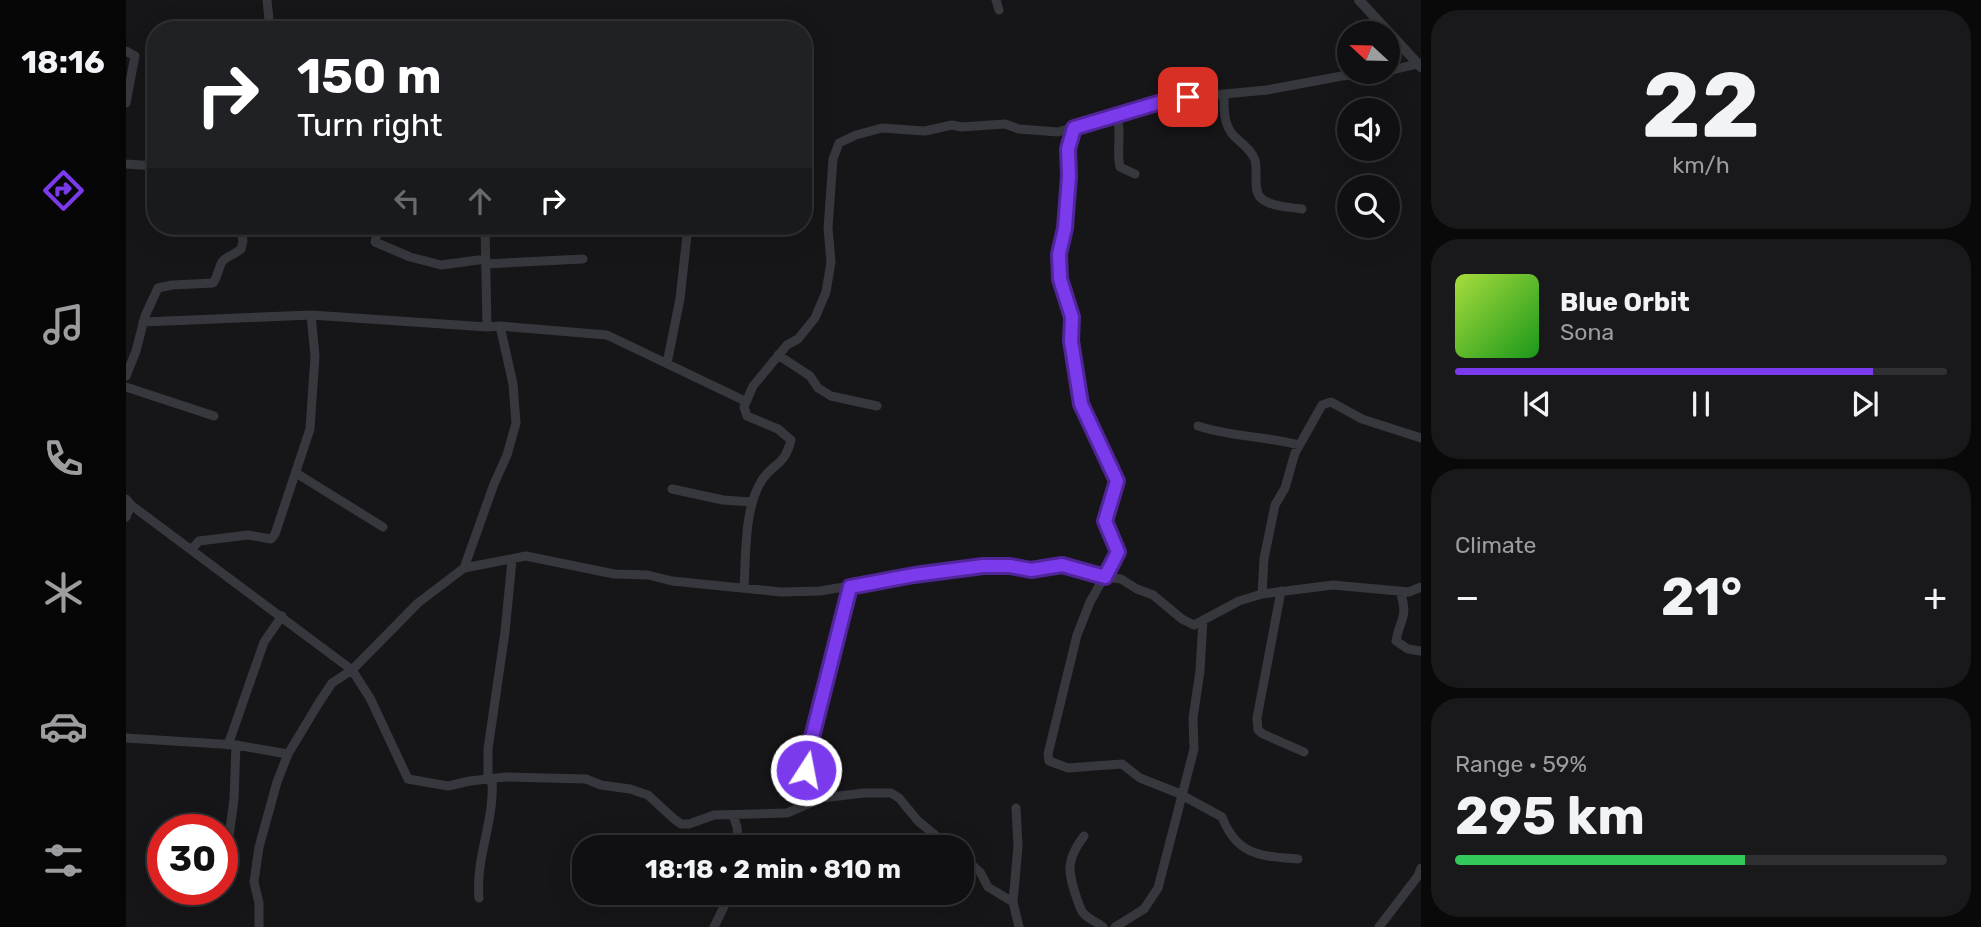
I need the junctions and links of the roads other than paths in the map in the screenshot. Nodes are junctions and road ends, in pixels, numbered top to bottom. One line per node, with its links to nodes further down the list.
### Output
1 (267, 0): 3 (street)
2 (1359, 0): 5 (street)
3 (270, 21)
4 (126, 51): 9 (street)
5 (1420, 64): 6 (street)
6 (1400, 68)
7 (1337, 77): 8 (street)
8 (1224, 94): 10 (street); 15 (street)
9 (126, 103)
10 (1117, 115): 11 (street); 14 (street)
11 (1074, 128): 26 (street); 45 (street)
12 (126, 164): 13 (street)
13 (147, 165)
14 (1135, 174)
15 (1302, 209)
16 (242, 235): 23 (street)
17 (377, 235): 21 (street)
18 (485, 235): 21 (street)
19 (687, 235): 27 (street)
20 (583, 259): 21 (street)
21 (486, 261): 25 (street)
22 (311, 315): 23 (street); 25 (street); 36 (street)
23 (143, 322): 28 (street)
24 (500, 326): 25 (street); 27 (street); 44 (street)
25 (487, 327)
26 (778, 355): 30 (street); 31 (street)
27 (667, 363): 30 (street)
28 (126, 375)
29 (126, 387): 32 (street)
30 (745, 401): 39 (street)
31 (877, 407)
32 (214, 416)
33 (1198, 425): 35 (street)
34 (1421, 438): 35 (street)
35 (1299, 445): 51 (street)
36 (296, 472): 41 (street); 42 (street)
37 (672, 489): 39 (street)
38 (128, 502): 40 (street); 42 (street)
39 (751, 502): 48 (street)
40 (126, 517)
41 (383, 527)
42 (191, 550): 52 (street)
43 (512, 560): 44 (street); 48 (street); 60 (street)
44 (464, 568): 55 (street)
45 (1105, 577): 46 (street); 53 (street); 61 (street)
46 (850, 587): 48 (street); 62 (street)
47 (1421, 587): 49 (street)
48 (744, 588)
49 (1400, 591): 50 (street); 54 (street)
50 (1281, 592): 51 (street); 58 (street)
51 (1262, 594): 53 (street)
52 (282, 616): 55 (street); 57 (street)
53 (1203, 620): 61 (street)
54 (1421, 651)
55 (352, 670): 59 (street); 60 (street)
56 (126, 738): 57 (street)
57 (232, 745): 59 (street); 64 (street)
58 (1304, 752)
59 (288, 754): 75 (street)
60 (490, 780): 65 (street); 72 (street)
61 (1182, 795): 69 (street); 79 (street)
62 (822, 798): 65 (street); 67 (street)
63 (1016, 808): 73 (street)
64 (232, 814)
65 (733, 815): 66 (street)
66 (738, 835)
67 (935, 835)
68 (1084, 836): 78 (street)
69 (1298, 859)
70 (974, 867): 73 (street)
71 (1421, 868): 80 (street)
72 (479, 898)
73 (1013, 902): 77 (street)
74 (724, 905): 76 (street)
75 (259, 927)
76 (714, 927)
77 (1019, 927)
78 (1103, 927)
79 (1115, 927)
80 (1379, 927)

